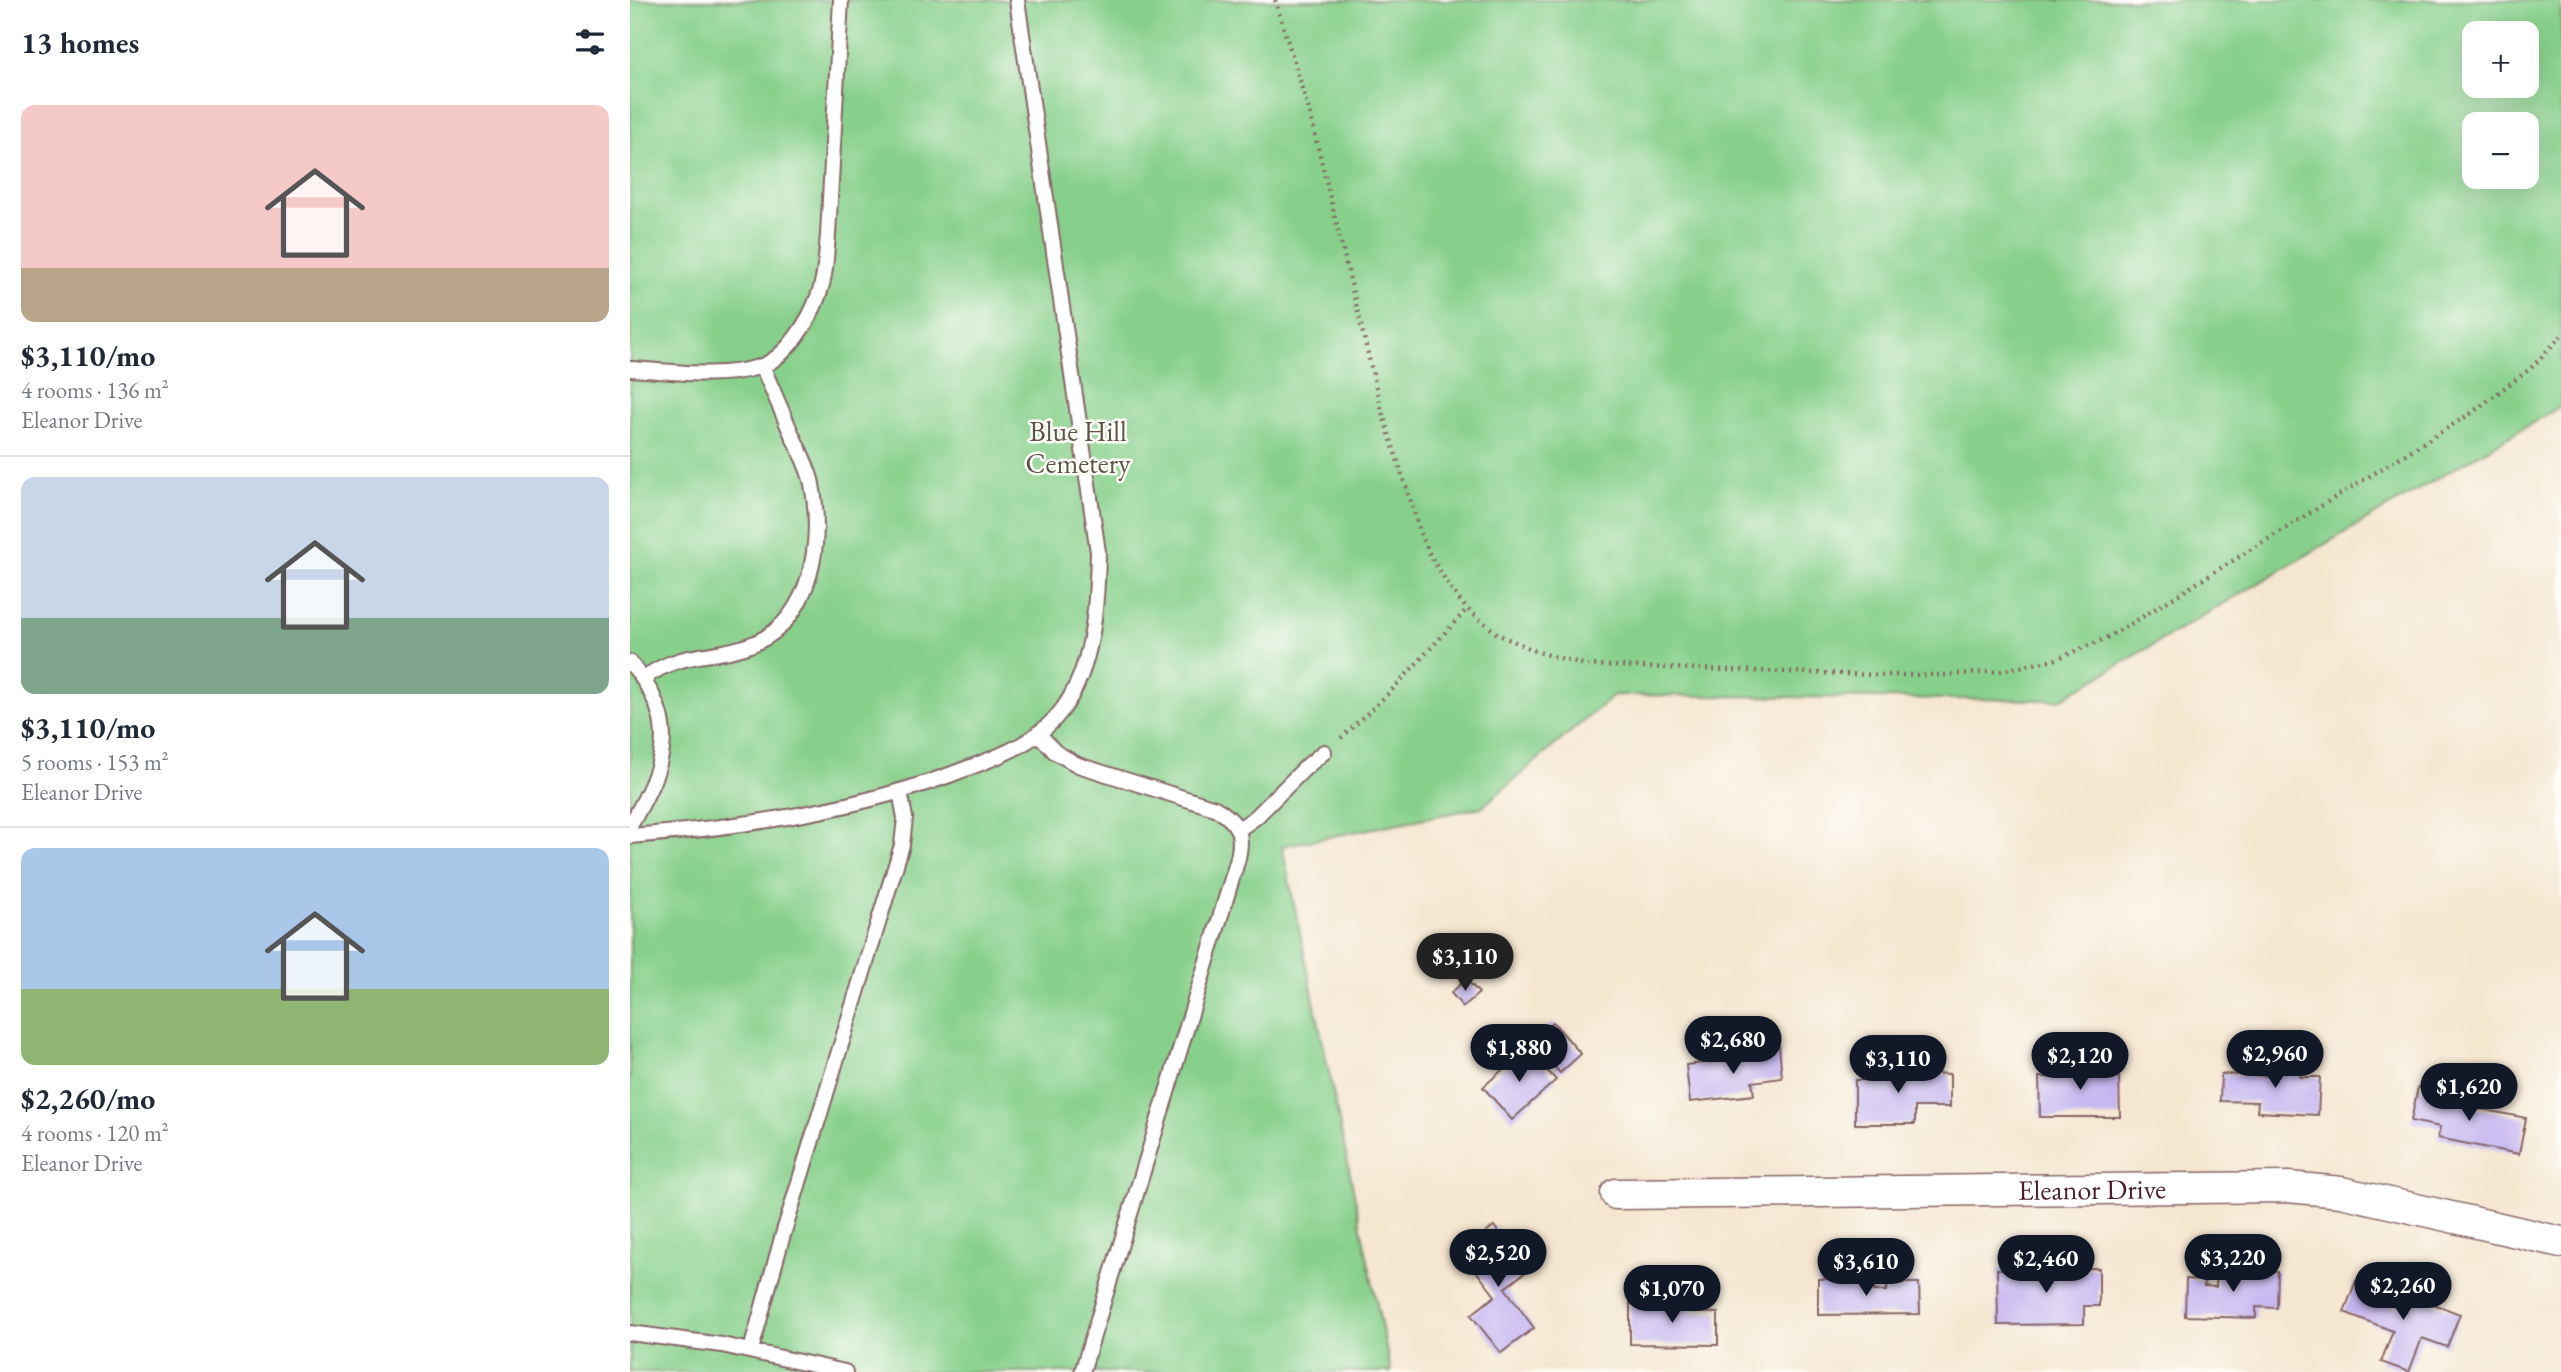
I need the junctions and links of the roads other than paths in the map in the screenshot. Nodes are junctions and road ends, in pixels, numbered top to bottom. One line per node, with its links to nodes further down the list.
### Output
1 (841, 0): 3 (lane)
2 (1017, 0): 7 (lane)
3 (762, 366): 4 (lane); 6 (lane)
4 (630, 369)
5 (630, 662): 6 (lane)
6 (643, 678): 10 (lane)
7 (1038, 733): 9 (lane); 11 (lane)
8 (1324, 752): 11 (lane)
9 (900, 791): 12 (lane); 16 (lane)
10 (630, 826)
11 (1239, 828): 18 (lane)
12 (630, 836)
13 (1616, 1194): 14 (street, Eleanor Drive)
14 (2561, 1242)
15 (630, 1333): 16 (lane)
16 (751, 1350): 17 (lane)
17 (845, 1372)
18 (1082, 1372)

